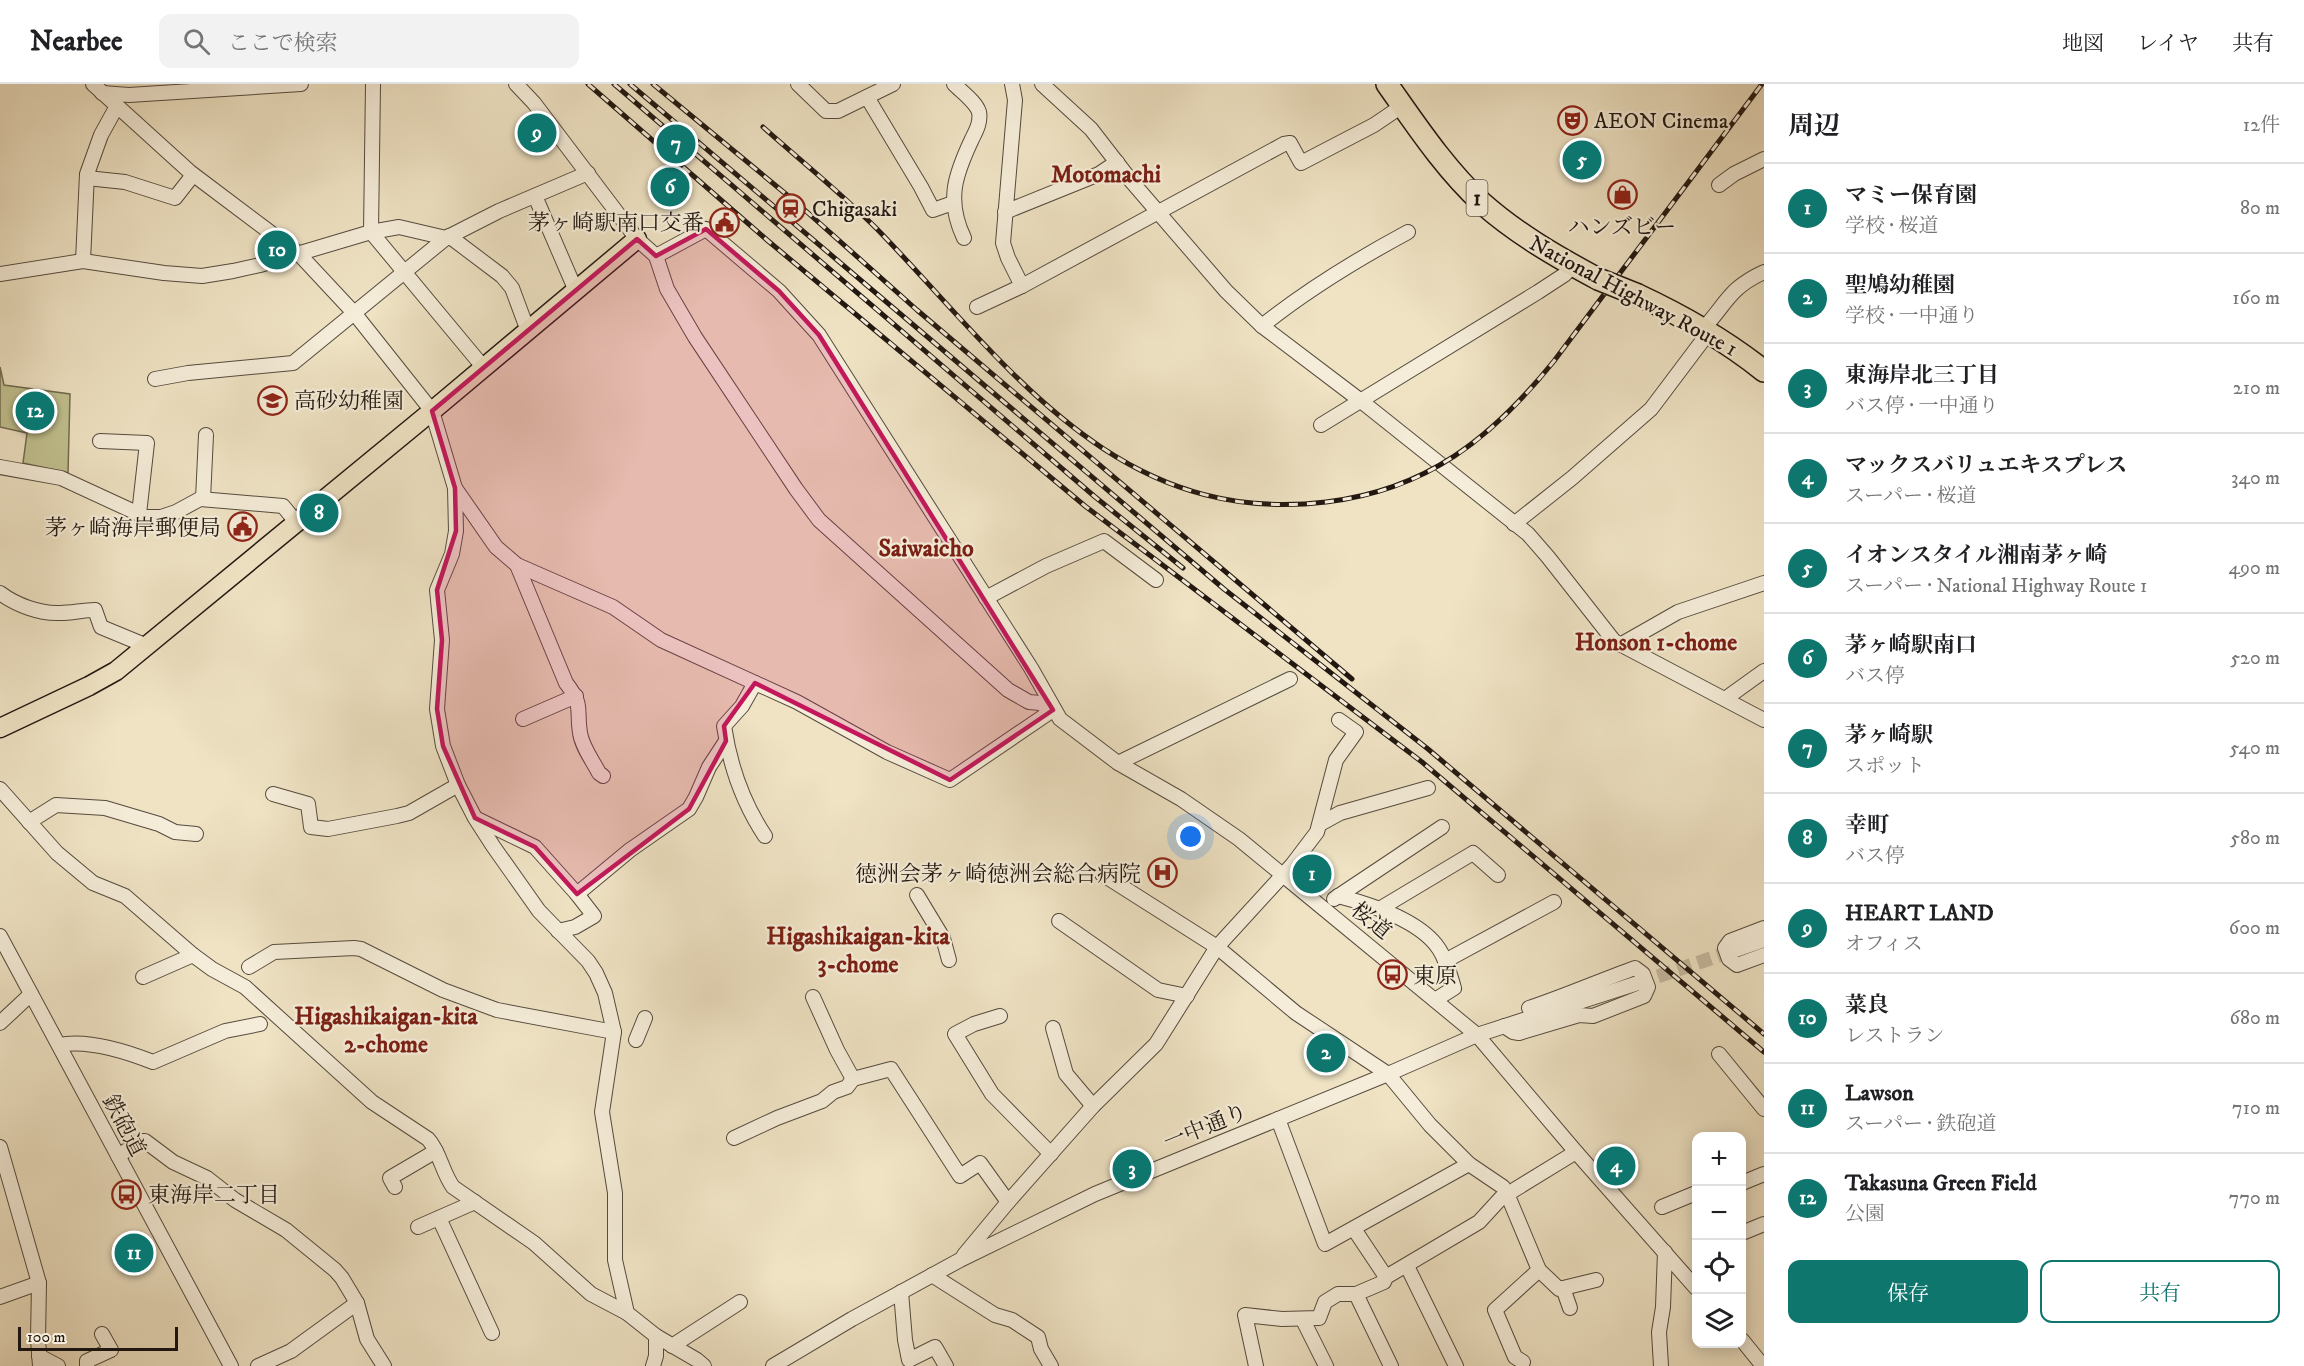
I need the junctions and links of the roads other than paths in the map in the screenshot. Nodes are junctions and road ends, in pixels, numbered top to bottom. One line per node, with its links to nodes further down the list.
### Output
1 (300, 84): 10 (street)
2 (373, 84): 24 (street)
3 (516, 84): 16 (street)
4 (798, 84): 11 (street)
5 (893, 84): 11 (street)
6 (954, 84): 21 (street)
7 (1012, 84): 23 (street)
8 (1042, 84): 15 (street)
9 (1387, 84): 13 (highway, National Highway Route 1 / 1)
10 (98, 88): 12 (street)
11 (867, 97): 21 (street)
12 (117, 106): 17 (street); 18 (street)
13 (1402, 106): 22 (street); 32 (highway, National Highway Route 1 / 1)
14 (1764, 159): 19 (street)
15 (1117, 162): 22 (street); 23 (street)
16 (588, 173): 20 (street); 28 (street)
17 (194, 175): 18 (street); 29 (street)
18 (87, 178): 31 (street)
19 (1719, 185)
20 (536, 196): 26 (street); 37 (street)
21 (953, 202): 27 (street)
22 (1158, 212): 36 (street); 40 (street)
23 (1005, 213): 36 (street)
24 (371, 232): 26 (street); 29 (street); 34 (street)
25 (1408, 232): 40 (street)
26 (448, 237): 34 (street); 42 (street)
27 (964, 238)
28 (637, 239): 30 (street); 37 (main road)
29 (299, 254): 31 (street); 39 (street)
30 (656, 256): 61 (street); 69 (street)
31 (83, 261): 35 (street)
32 (1573, 266): 41 (highway, National Highway Route 1 / 1, bridge); 46 (street)
33 (1764, 272): 41 (street)
34 (403, 273): 39 (street); 43 (street)
35 (0, 274)
36 (1022, 286): 38 (street)
37 (576, 291): 42 (main road)
38 (977, 308)
39 (355, 314): 45 (street); 47 (street)
40 (1262, 326): 46 (street)
41 (1705, 330): 44 (highway, National Highway Route 1 / 1); 56 (street)
42 (528, 331): 43 (main road)
43 (484, 368): 47 (main road)
44 (1764, 370)
45 (155, 379)
46 (1361, 401): 48 (street); 56 (street)
47 (432, 411): 52 (street); 55 (main road)
48 (1321, 425)
49 (206, 435): 53 (street)
50 (100, 441): 54 (street)
51 (0, 467): 54 (street)
52 (454, 488): 57 (street); 77 (street)
53 (203, 499): 54 (street); 55 (street)
54 (139, 514)
55 (297, 523): 63 (main road)
56 (1514, 524): 62 (street)
57 (517, 565): 66 (street); 67 (street)
58 (1156, 580): 61 (street)
59 (1764, 583): 62 (street)
60 (0, 593): 63 (street)
61 (986, 598): 69 (street)
62 (1620, 645): 68 (street)
63 (147, 646): 73 (main road)
64 (1764, 671): 68 (street)
65 (1290, 679): 75 (street)
66 (755, 683): 69 (street); 74 (street)
67 (576, 696): 70 (street); 76 (street)
68 (1725, 699): 72 (street)
69 (1053, 710): 75 (street, 桜道)
70 (523, 719)
71 (1339, 720): 83 (street)
72 (1764, 720)
73 (0, 728)
74 (726, 741): 86 (street); 90 (street)
75 (1118, 763): 88 (street, 桜道)
76 (603, 776)
77 (458, 785): 80 (street); 81 (street)
78 (1428, 788): 83 (street)
79 (0, 789): 82 (street)
80 (273, 794)
81 (475, 818): 90 (street); 98 (street)
82 (29, 822): 85 (street); 103 (street)
83 (1320, 824): 88 (street)
84 (1442, 827): 92 (street)
85 (196, 834)
86 (765, 836)
87 (1102, 874): 101 (street)
88 (1284, 874): 94 (street, 桜道); 101 (street)
89 (1498, 875): 95 (street)
90 (577, 894): 98 (street)
91 (917, 895): 105 (street)
92 (1338, 896): 94 (street); 95 (street)
93 (1554, 902): 106 (street)
94 (1324, 908): 113 (street, 桜道)
95 (1381, 908): 106 (street)
96 (1059, 921): 111 (street)
97 (1764, 928): 104 (street)
98 (558, 931): 120 (street)
99 (0, 936): 110 (street, 鉄砲道)
100 (1764, 940): 102 (street)
101 (1217, 947): 111 (street); 125 (street)
102 (1732, 951)
103 (193, 955): 108 (street); 132 (street)
104 (1764, 955)
105 (949, 960)
106 (1445, 961): 113 (street)
107 (249, 967): 120 (street)
108 (143, 977)
109 (1638, 983): 119 (street, 一中通り)
110 (32, 994): 116 (street); 123 (street, 鉄砲道)
111 (1186, 996): 127 (street)
112 (813, 997): 126 (street)
113 (1435, 1000): 121 (street, 桜道)
114 (1000, 1016): 134 (street)
115 (645, 1018): 122 (street)
116 (0, 1023)
117 (260, 1024): 123 (street)
118 (1053, 1028): 127 (street)
119 (1498, 1028): 119 (street); 121 (street, 一中通り)
120 (614, 1032): 166 (street)
121 (1477, 1035): 125 (street, 一中通り); 133 (street, 桜道)
122 (636, 1040)
123 (58, 1045): 135 (street, 鉄砲道)
124 (1719, 1054): 128 (street)
125 (1388, 1074): 129 (street, 一中通り); 136 (street)
126 (854, 1079): 130 (street); 143 (street)
127 (1093, 1106): 134 (street)
128 (1764, 1109)
129 (1278, 1119): 148 (street); 151 (street, 一中通り)
130 (734, 1138)
131 (0, 1148): 157 (street)
132 (436, 1151): 139 (street); 142 (street)
133 (1576, 1152): 141 (street); 150 (street, 桜道)
134 (1052, 1154): 143 (street)
135 (118, 1155): 164 (street); 178 (street, 鉄砲道)
136 (1469, 1164): 141 (street); 148 (street)
137 (1764, 1174): 138 (street)
138 (1746, 1181)
139 (395, 1187)
140 (1692, 1195): 144 (street)
141 (1508, 1196): 152 (street); 153 (street)
142 (475, 1202): 145 (street); 166 (street)
143 (1008, 1202): 151 (street)
144 (1662, 1206)
145 (439, 1218): 147 (street); 168 (street)
146 (1764, 1224): 149 (street)
147 (418, 1227)
148 (1354, 1229): 155 (street)
149 (1746, 1231)
150 (1665, 1251): 158 (street, 桜道); 189 (street)
151 (960, 1260): 154 (street, 一中通り)
152 (1407, 1266): 155 (street); 175 (street)
153 (1539, 1270): 159 (street); 173 (street)
154 (932, 1275): 160 (street, 一中通り); 185 (street)
155 (1386, 1277): 161 (street)
156 (1596, 1280): 159 (street)
157 (39, 1282): 162 (street); 174 (street)
158 (1692, 1283)
159 (1563, 1288): 165 (street)
160 (901, 1292): 183 (street, 一中通り); 184 (street)
161 (1356, 1294): 167 (street); 188 (street)
162 (0, 1297)
163 (740, 1302): 172 (street)
164 (357, 1303): 179 (street); 180 (street)
165 (1570, 1308)
166 (627, 1313): 170 (street)
167 (1303, 1320): 186 (street); 187 (street)
168 (492, 1333)
169 (102, 1334): 177 (street)
170 (656, 1336): 172 (street); 181 (street)
171 (1746, 1345): 190 (street)
172 (672, 1346): 182 (street)
173 (1522, 1362)
174 (39, 1364): 176 (street)
175 (1452, 1365)
176 (58, 1366)
177 (87, 1366)
178 (231, 1366)
179 (258, 1366)
180 (384, 1366)
181 (653, 1366)
182 (704, 1366)
183 (773, 1366)
184 (946, 1366)
185 (1051, 1366)
186 (1256, 1366)
187 (1326, 1366)
188 (1391, 1366)
189 (1661, 1366)
190 (1763, 1366)

